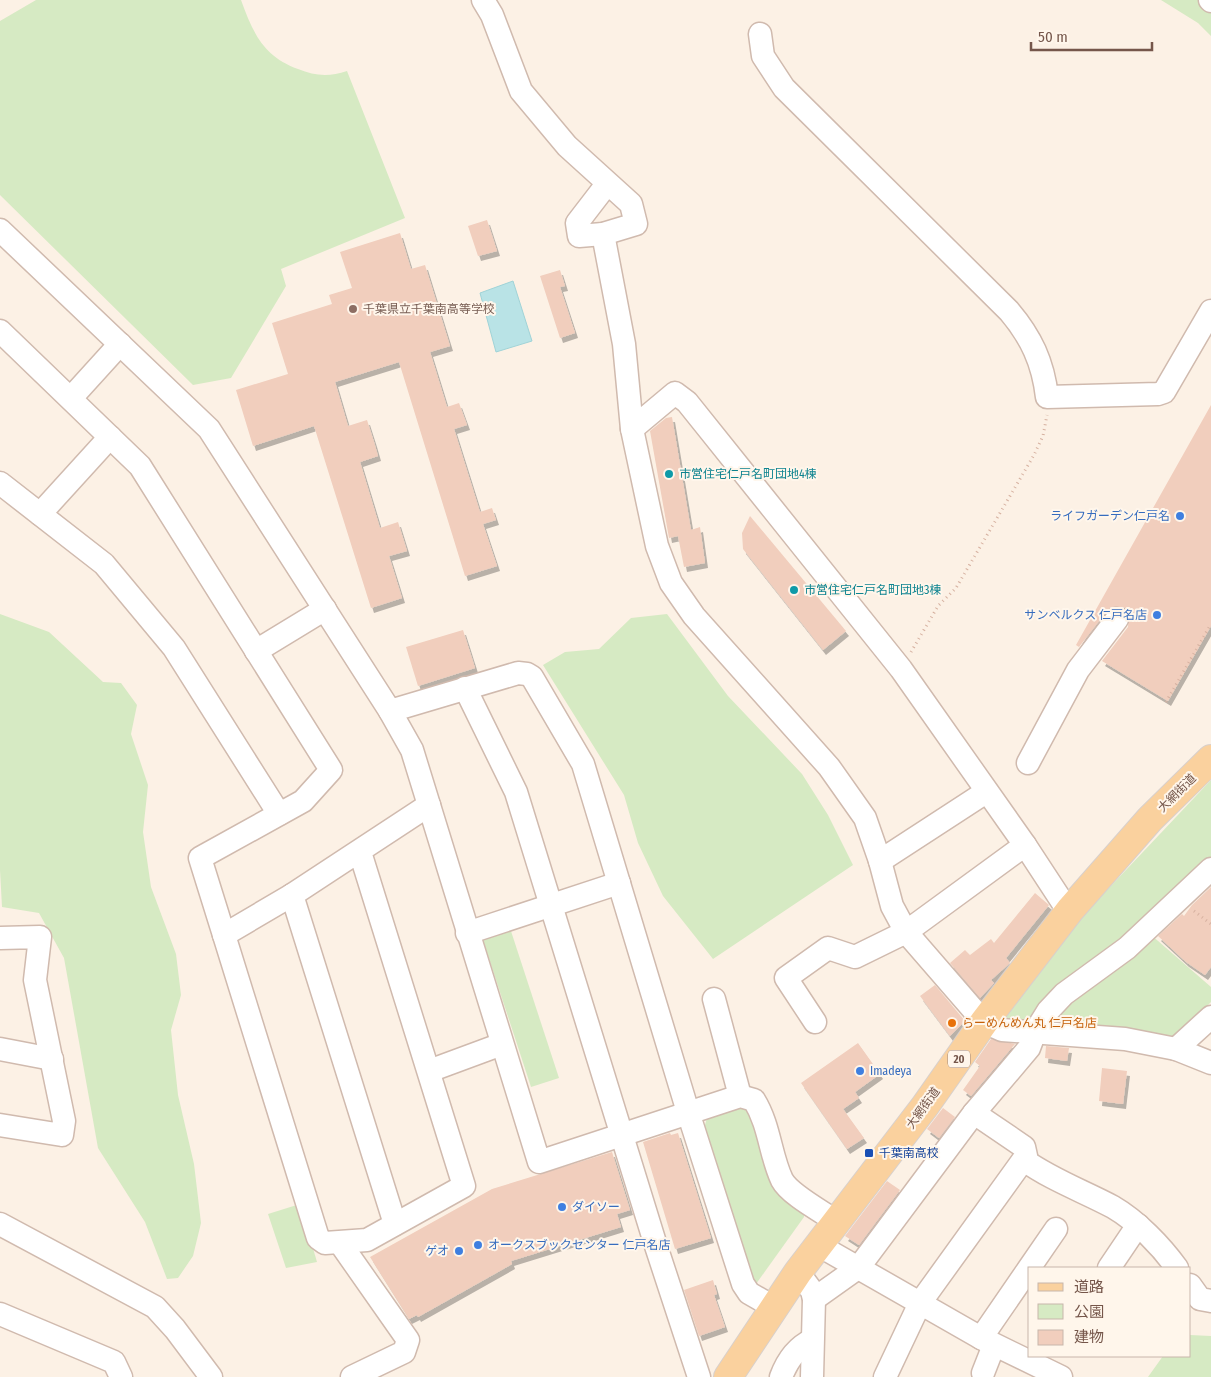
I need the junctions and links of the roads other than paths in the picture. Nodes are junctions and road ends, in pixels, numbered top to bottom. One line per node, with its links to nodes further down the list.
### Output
1 (483, 0): 3 (street)
2 (760, 34): 6 (street)
3 (607, 184): 5 (street); 5 (street)
4 (0, 230): 8 (street)
5 (603, 234): 10 (street)
6 (1211, 310)
7 (0, 331): 9 (street)
8 (120, 344): 9 (street); 14 (street)
9 (71, 398): 11 (street)
10 (632, 429): 21 (street); 26 (street)
11 (110, 437): 13 (street); 16 (street)
12 (0, 483): 13 (street)
13 (40, 514): 23 (street)
14 (325, 609): 16 (street); 18 (street)
15 (1117, 619): 20 (street)
16 (256, 651): 23 (street)
17 (466, 688): 18 (street); 28 (street); 30 (street)
18 (390, 710): 22 (street)
19 (1211, 758): 31 (main road, 大網街道 / 20)
20 (1028, 762)
21 (986, 792): 24 (street); 26 (street)
22 (429, 805): 25 (street); 33 (street)
23 (279, 814): 34 (street)
24 (1025, 844): 31 (street); 32 (street)
25 (360, 852): 29 (street); 46 (street)
26 (880, 861): 32 (street)
27 (1211, 869): 40 (street)
28 (619, 884): 30 (street); 48 (street)
29 (292, 895): 34 (street); 55 (street)
30 (552, 904): 33 (street); 51 (street)
31 (1070, 910): 39 (main road, 大網街道 / 20)
32 (906, 932): 38 (street); 39 (street)
33 (468, 933): 41 (street)
34 (224, 935): 58 (street)
35 (0, 938): 44 (street)
36 (714, 999): 47 (street)
37 (1211, 1018): 43 (street)
38 (815, 1022)
39 (984, 1022): 40 (street); 53 (main road, 大網街道 / 20)
40 (1035, 1032): 43 (street); 49 (street)
41 (502, 1044): 46 (street); 51 (street)
42 (0, 1049): 44 (street)
43 (1176, 1049): 45 (street)
44 (52, 1059): 50 (street)
45 (1211, 1063)
46 (429, 1070): 55 (street)
47 (740, 1096): 48 (street); 53 (street)
48 (688, 1112): 51 (street); 70 (street)
49 (974, 1113): 52 (street); 60 (street)
50 (0, 1125)
51 (622, 1134): 81 (street)
52 (1024, 1160): 56 (street); 69 (street)
53 (838, 1222): 59 (main road, 大網街道 / 20)
54 (0, 1224): 79 (street)
55 (395, 1224): 58 (street)
56 (1138, 1225): 62 (street); 63 (street)
57 (1056, 1229): 61 (street)
58 (340, 1243): 80 (street)
59 (820, 1246): 60 (street); 64 (main road, 大網街道 / 20)
60 (859, 1267): 67 (street); 69 (street)
61 (1033, 1267)
62 (1109, 1267)
63 (1176, 1267)
64 (798, 1272): 67 (street); 70 (main road, 大網街道 / 20)
65 (1028, 1275): 73 (street)
66 (1191, 1286): 68 (street)
67 (814, 1299): 72 (street)
68 (1211, 1301)
69 (920, 1303): 73 (street); 77 (street)
70 (775, 1308): 82 (main road, 大網街道 / 20)
71 (0, 1314): 78 (street)
72 (812, 1340): 83 (street); 84 (street)
73 (988, 1341): 74 (street); 76 (street)
74 (1028, 1355)
75 (1044, 1361): 85 (street)
76 (983, 1373)
77 (887, 1376)
78 (120, 1377)
79 (211, 1377)
80 (352, 1377)
81 (699, 1377)
82 (728, 1377)
83 (781, 1377)
84 (812, 1377)
85 (1061, 1377)

